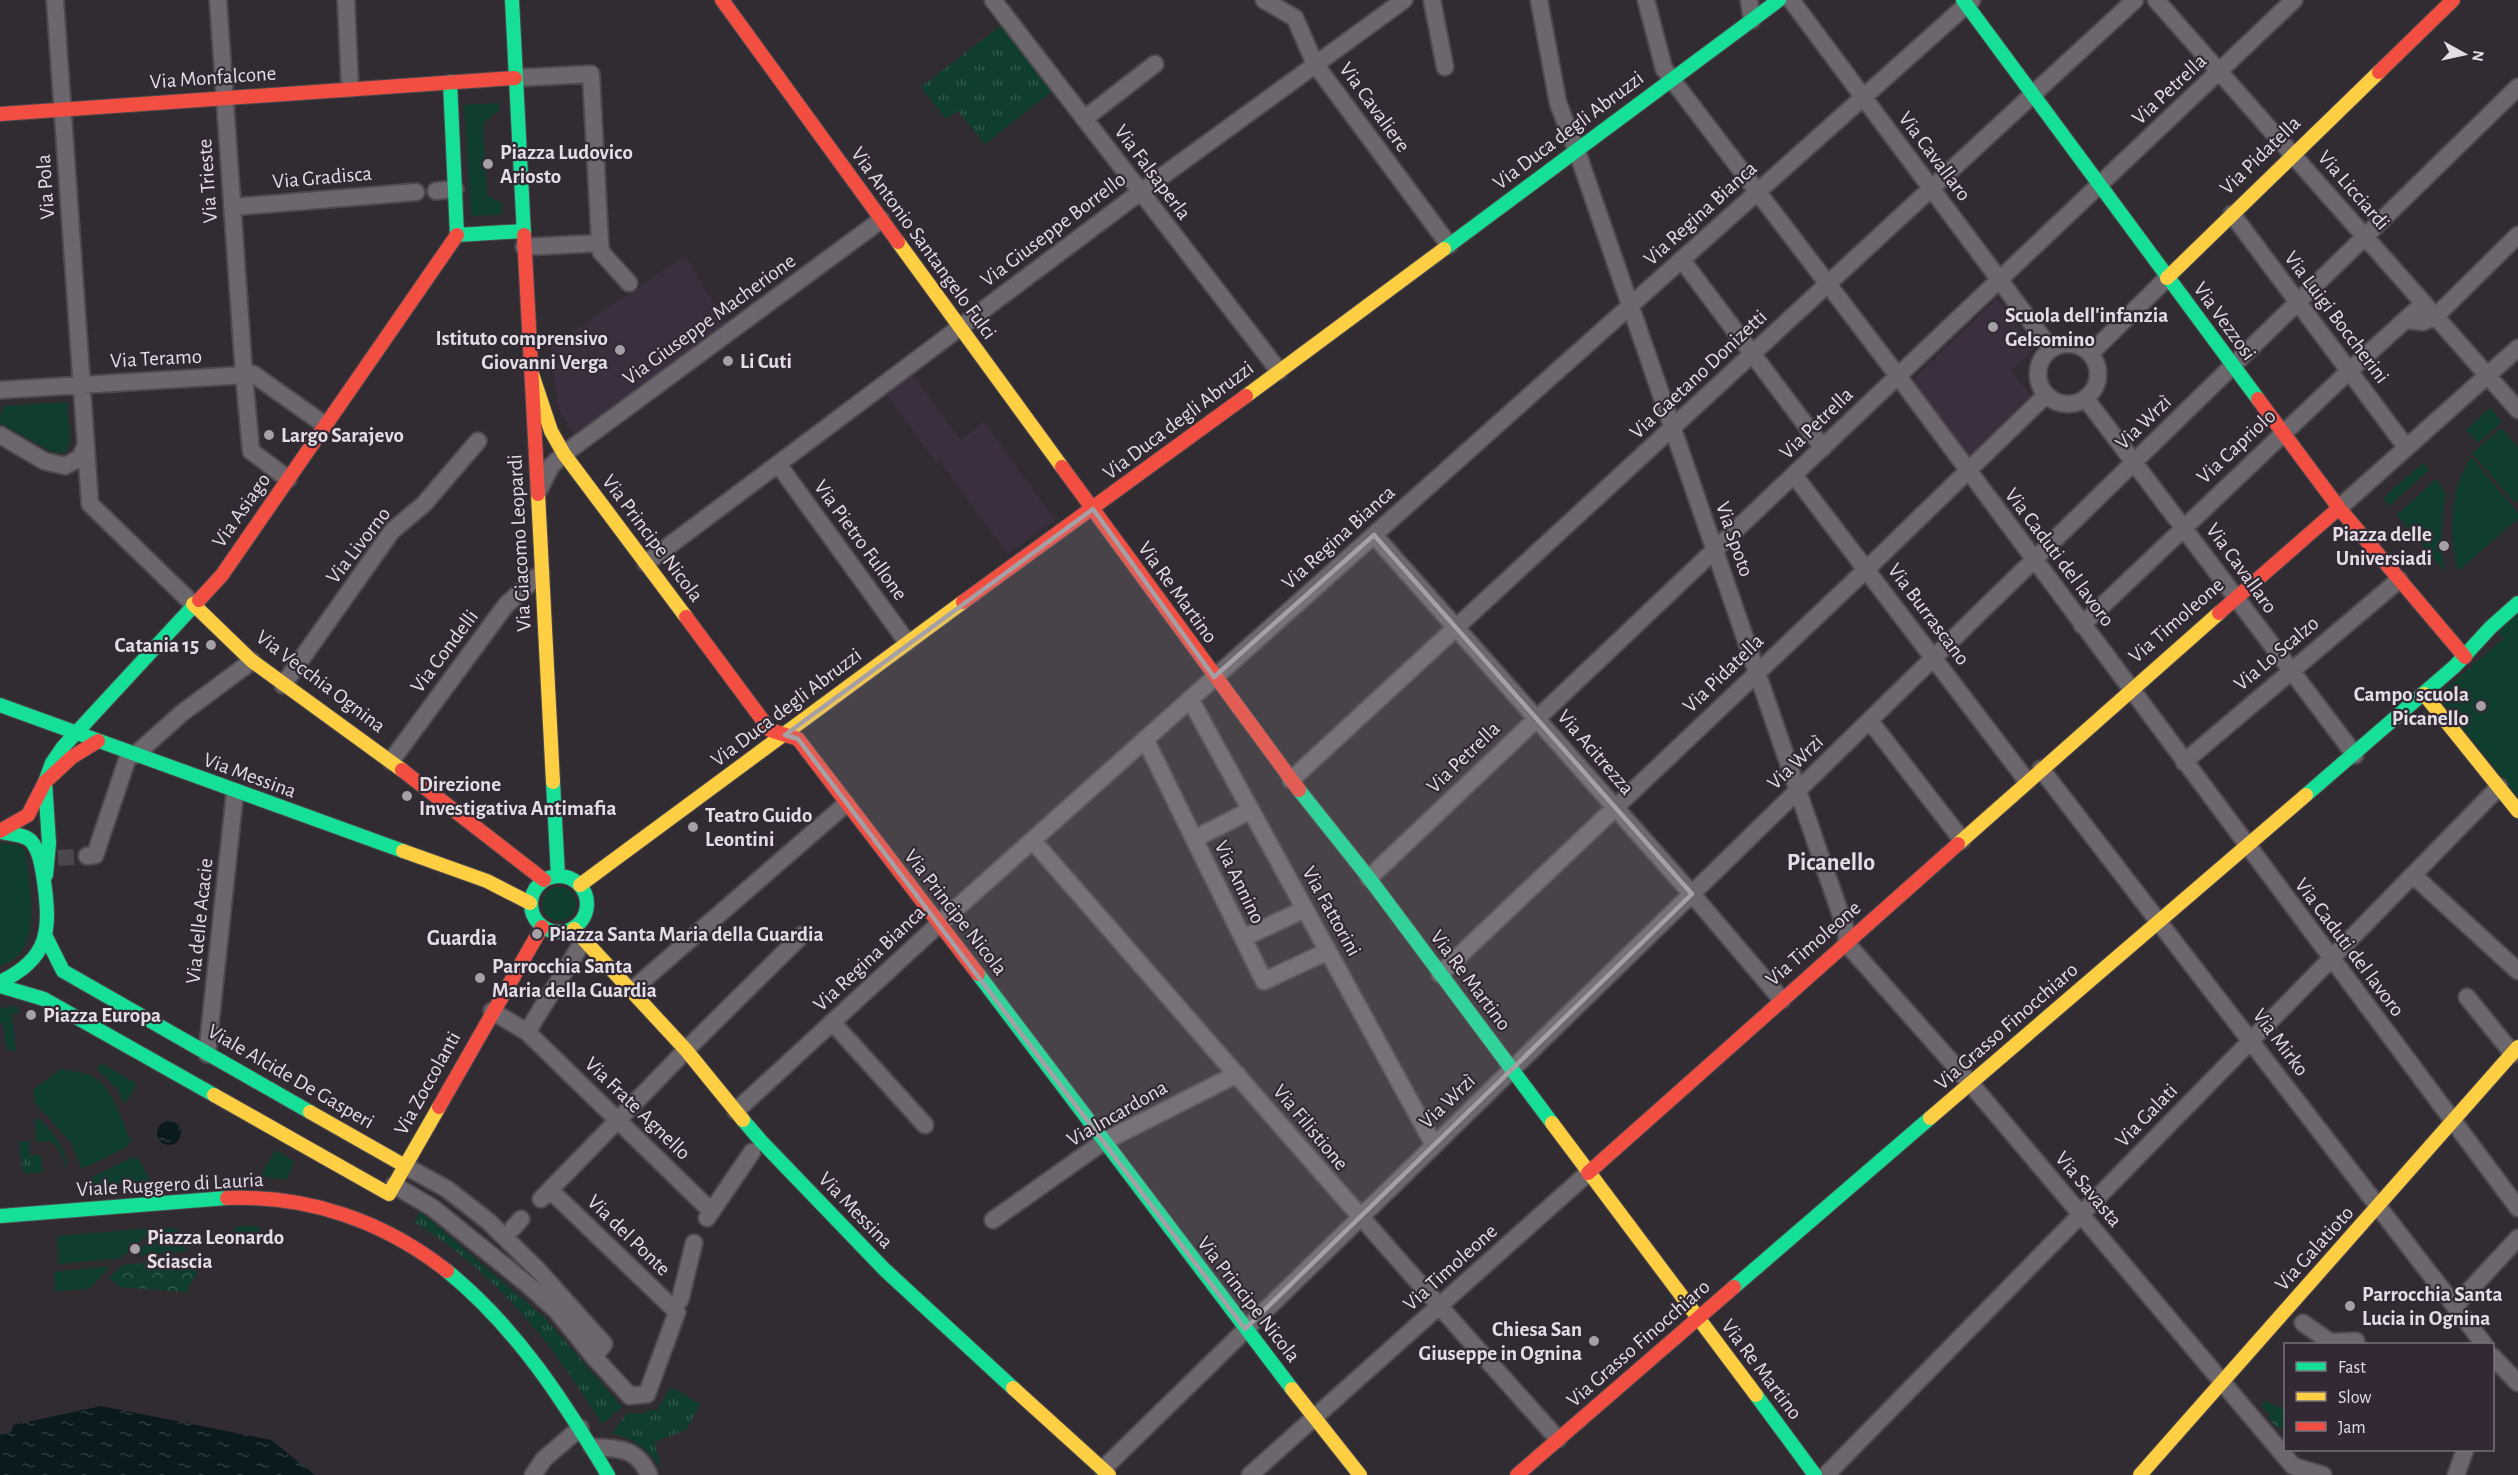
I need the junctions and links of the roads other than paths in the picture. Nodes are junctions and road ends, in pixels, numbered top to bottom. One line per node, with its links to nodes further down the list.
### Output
1 (55, 0): 33 (street, Via Pola)
2 (218, 0): 31 (street, Via Trieste)
3 (346, 0): 28 (street)
4 (512, 0): 25 (main road)
5 (722, 0): 47 (main road, Via Antonio Santangelo Fulci)
6 (993, 0): 35 (street, Via Falsaperla)
7 (1264, 0): 22 (street, Via Cavaliere)
8 (1404, 0): 22 (street, Via Giuseppe Borrello)
9 (1432, 0): 23 (street)
10 (1539, 0): 36 (street, Via Spoto)
11 (1646, 0): 26 (street, Via Caduti del lavoro)
12 (1749, 0): 20 (street)
13 (1779, 0): 20 (main road, Via Duca degli Abruzzi)
14 (1791, 0): 32 (street, Via Cavallaro)
15 (2135, 0): 30 (street, Via Gaetano Donizetti)
16 (2156, 0): 24 (street, Via Licciardi)
17 (2294, 0): 24 (street, Via Petrella)
18 (2453, 0): 37 (main road, Via Pidatella)
19 (1968, 2): 30 (main road, Via Vezzosi); 32 (street, Via Regina Bianca)
20 (1752, 20): 26 (main road, Via Duca degli Abruzzi)
21 (1155, 64): 35 (street)
22 (1315, 64): 44 (street, Via Giuseppe Borrello); 53 (street, Via Cavaliere)
23 (1445, 67)
24 (2220, 71): 37 (street, Via Licciardi); 38 (street, Via Petrella)
25 (515, 77): 29 (main road, Via Monfalcone); 51 (street); 52 (main road, Via Giacomo Leopardi)
26 (1672, 79): 36 (main road, Via Duca degli Abruzzi); 42 (street, Via Caduti del lavoro)
27 (2518, 87): 49 (street, Via Wrzì)
28 (350, 88): 29 (main road, Via Monfalcone); 31 (main road, Via Monfalcone)
29 (450, 88): 40 (main road)
30 (2034, 95): 38 (main road, Via Vezzosi); 39 (street, Via Gaetano Donizetti)
31 (224, 97): 33 (main road, Via Monfalcone); 45 (street, Via Trieste)
32 (1862, 98): 39 (street, Via Cavallaro); 42 (street, Via Regina Bianca)
33 (62, 110): 34 (main road, Via Monfalcone); 76 (street, Via Pola)
34 (0, 114)
35 (1084, 119): 44 (street, Via Falsaperla)
36 (1576, 149): 53 (main road, Via Duca degli Abruzzi); 61 (street, Via Spoto)
37 (2293, 154): 46 (main road, Via Pidatella); 49 (street, Via Licciardi)
38 (2099, 185): 55 (main road, Via Vezzosi); 56 (street, Via Petrella)
39 (1931, 188): 56 (street, Via Cavallaro); 58 (street, Via Gaetano Donizetti)
40 (455, 189): 41 (street); 50 (main road)
41 (436, 191)
42 (1759, 191): 54 (street, Via Regina Bianca); 58 (street, Via Caduti del lavoro)
43 (416, 192): 45 (street, Via Gradisca)
44 (1139, 193): 64 (street, Via Giuseppe Borrello); 71 (street, Via Falsaperla)
45 (232, 207): 70 (street, Via Trieste)
46 (2232, 214): 55 (main road, Via Pidatella); 59 (street, Via Luigi Boccherini)
47 (881, 220): 64 (main road, Via Antonio Santangelo Fulci); 89 (street, Via Giuseppe Macherione)
48 (2518, 235): 62 (street)
49 (2365, 237): 59 (street, Via Wrzì); 60 (street, Via Licciardi)
50 (454, 239): 52 (main road); 81 (main road, Via Asiago)
51 (600, 243): 52 (street); 57 (street)
52 (524, 246): 73 (main road, Via Giacomo Leopardi)
53 (1449, 246): 71 (main road, Via Duca degli Abruzzi)
54 (1682, 260): 61 (street, Via Regina Bianca); 68 (street)
55 (2167, 278): 67 (street, Via Pidatella); 69 (main road, Via Vezzosi)
56 (2000, 282): 65 (street, Via Cavallaro); 75 (street, Via Petrella)
57 (629, 283)
58 (1828, 284): 68 (street, Via Gaetano Donizetti); 75 (street, Via Caduti del lavoro)
59 (2298, 302): 69 (street, Via Wrzì); 72 (street, Via Luigi Boccherini)
60 (2424, 303): 62 (street, Via Licciardi); 63 (street, Via Capriolo)
61 (1629, 307): 82 (street, Via Spoto); 100 (street, Via Regina Bianca)
62 (2436, 316): 63 (street); 74 (street, Via Licciardi)
63 (2406, 320): 72 (street, Via Capriolo)
64 (960, 328): 91 (street, Via Giuseppe Borrello); 98 (main road, Via Antonio Santangelo Fulci)
65 (2047, 344): 67 (street); 78 (street)
66 (2518, 348): 74 (street, Via Timoleone)
67 (2095, 349): 79 (street)
68 (1752, 354): 82 (street, Via Gaetano Donizetti); 88 (street)
69 (2233, 366): 83 (main road, Via Vezzosi); 90 (street, Via Wrzì)
70 (243, 367): 76 (street, Via Teramo); 81 (street); 94 (street, Via Trieste)
71 (1279, 371): 98 (main road, Via Duca degli Abruzzi)
72 (2349, 371): 83 (street, Via Capriolo); 87 (street, Via Luigi Boccherini)
73 (532, 374): 89 (main road, Via Principe Nicola); 95 (main road, Via Giacomo Leopardi)
74 (2488, 375): 80 (street, Via Licciardi); 87 (street, Via Timoleone)
75 (1898, 376): 88 (street, Via Petrella); 92 (street, Via Caduti del lavoro)
76 (85, 380): 77 (street, Via Teramo); 86 (street, Via Pola)
77 (2, 390)
78 (2041, 399): 79 (street); 92 (street, Via Pidatella)
79 (2090, 404): 90 (street, Via Cavallaro)
80 (2518, 411)
81 (325, 425): 94 (main road, Via Asiago)
82 (1672, 428): 101 (street, Via Spoto); 111 (street, Via Gaetano Donizetti)
83 (2283, 434): 96 (main road, Via Vezzosi); 99 (street, Via Capriolo)
84 (0, 435): 86 (street)
85 (478, 441): 119 (street, Via Livorno)
86 (85, 447): 97 (street, Via Pola)
87 (2406, 447): 96 (street, Via Timoleone)
88 (1823, 448): 93 (street, Via Petrella)
89 (564, 454): 95 (street, Via Giuseppe Macherione); 103 (main road, Via Principe Nicola)
90 (2134, 462): 99 (street, Via Cavallaro); 102 (street, Via Wrzì)
91 (778, 464): 103 (street, Via Giuseppe Borrello); 112 (street, Via Pietro Fullone)
92 (1967, 471): 102 (street, Via Caduti del lavoro); 104 (street, Via Pidatella)
93 (1794, 475): 101 (street, Via Petrella); 104 (street, Via Burrascano)
94 (288, 479): 109 (main road, Via Asiago)
95 (537, 494): 105 (main road, Via Giacomo Leopardi)
96 (2339, 508): 106 (main road, Via Vezzosi); 107 (main road, Via Timoleone)
97 (95, 509): 109 (street, Via Vecchia Ognina)
98 (1093, 510): 112 (main road, Via Duca degli Abruzzi); 118 (main road, Via Re Martino)
99 (2184, 527): 107 (street, Via Cavallaro); 110 (street, Via Capriolo)
100 (1374, 534): 111 (street, Via Acitrezza); 118 (street, Via Regina Bianca)
101 (1715, 550): 117 (street, Via Spoto); 124 (street, Via Petrella)
102 (2033, 560): 110 (street, Via Caduti del lavoro); 114 (street, Via Wrzì)
103 (646, 563): 127 (main road, Via Principe Nicola)
104 (1867, 569): 114 (street, Via Burrascano); 117 (street, Via Pidatella)
105 (541, 573): 132 (street, Via Condelli); 152 (main road, Via Giacomo Leopardi)
106 (2399, 580): 113 (main road, Via Vezzosi); 116 (street, Via Lo Scalzo)
107 (2236, 597): 116 (street, Via Cavallaro); 120 (main road, Via Timoleone)
108 (2518, 603): 113 (main road, Via Grasso Finocchiaro)
109 (193, 604): 115 (main road, Via Vecchia Ognina); 126 (main road, Via Asiago)
110 (2082, 625): 120 (street, Via Caduti del lavoro)
111 (1456, 628): 124 (street, Via Acitrezza); 135 (street, Via Gaetano Donizetti)
112 (908, 642): 127 (main road, Via Duca degli Abruzzi)
113 (2465, 657): 121 (main road, Via Grasso Finocchiaro)
114 (1934, 659): 125 (street, Via Wrzì); 137 (street, Via Burrascano)
115 (252, 661): 119 (main road, Via Vecchia Ognina); 130 (street)
116 (2290, 670): 131 (street, Via Cavallaro); 133 (street, Via Lo Scalzo)
117 (1756, 672): 139 (street, Via Spoto); 142 (street, Via Pidatella)
118 (1214, 677): 122 (street, Via Regina Bianca); 135 (main road, Via Re Martino)
119 (283, 686): 132 (main road, Via Vecchia Ognina)
120 (2131, 690): 133 (street, Via Caduti del lavoro); 134 (main road, Via Timoleone)
121 (2424, 694): 131 (main road, Via Grasso Finocchiaro); 138 (main road)
122 (1190, 699): 128 (street, Via Regina Bianca); 143 (street, Via Fattorini)
123 (0, 705): 126 (main road, Via Messina)
124 (1536, 718): 142 (street, Via Acitrezza); 153 (street, Via Petrella)
125 (1870, 721): 139 (street, Via Wrzì); 147 (street)
126 (76, 732): 129 (main road, Via Messina); 136 (main road, Via Asiago)
127 (785, 735): 141 (main road, Via Principe Nicola); 156 (main road, Via Duca degli Abruzzi)
128 (1145, 739): 146 (street, Via Annino); 148 (street, Via Regina Bianca)
129 (98, 741): 130 (main road, Via Messina); 136 (main road)
130 (132, 754): 140 (main road, Via Messina); 150 (street)
131 (2355, 755): 149 (main road, Via Grasso Finocchiaro)
132 (391, 761): 154 (main road, Via Vecchia Ognina)
133 (2184, 762): 149 (street, Via Caduti del lavoro)
134 (2041, 769): 137 (main road, Via Timoleone); 160 (street, Via Mirko)
135 (1291, 780): 153 (main road, Via Re Martino)
136 (45, 782): 145 (main road, Via Asiago); 155 (main road)
137 (2027, 782): 147 (main road, Via Timoleone)
138 (2499, 787): 144 (main road); 151 (street, Via Galati)
139 (1798, 791): 157 (street, Via Wrzì); 167 (street, Via Spoto)
140 (235, 792): 158 (main road, Via Messina); 182 (street, Via delle Acacie)
141 (846, 804): 161 (main road, Via Principe Nicola); 173 (street)
142 (1615, 807): 157 (street, Via Acitrezza); 171 (street, Via Pidatella)
143 (1251, 810): 146 (street); 159 (street, Via Fattorini)
144 (2518, 811)
145 (0, 831): 155 (main road)
146 (1194, 839): 165 (street, Via Annino)
147 (1962, 840): 167 (main road, Via Timoleone)
148 (1033, 841): 161 (street, Via Regina Bianca); 184 (street, Via Filistione)
149 (2246, 845): 160 (main road, Via Grasso Finocchiaro); 169 (street, Via Caduti del lavoro)
150 (87, 856)
151 (2413, 875): 169 (street, Via Galati); 170 (street)
152 (558, 876): 154 (main road); 156 (main road)
153 (1369, 878): 171 (main road, Via Re Martino)
154 (544, 880): 158 (main road)
155 (45, 885): 164 (main road)
156 (580, 885): 166 (main road)
157 (1692, 894): 175 (street, Via Acitrezza); 183 (street, Via Wrzì)
158 (530, 903): 162 (main road)
159 (1305, 909): 165 (street); 168 (street, Via Fattorini)
160 (2160, 921): 179 (street, Via Mirko); 185 (main road, Via Grasso Finocchiaro)
161 (939, 923): 177 (street, Via Regina Bianca); 190 (main road, Via Principe Nicola)
162 (542, 927): 166 (main road); 176 (main road, Via Zoccolanti)
163 (802, 935): 180 (street)
164 (46, 938): 172 (main road); 182 (main road, Viale Alcide De Gasperi)
165 (1243, 938): 168 (street, Via Annino)
166 (584, 940): 173 (main road, Via Messina); 178 (street)
167 (1847, 944): 175 (main road, Via Timoleone); 185 (street, Via Savasta)
168 (1328, 951): 191 (street, Via Fattorini)
169 (2331, 958): 179 (street, Via Galati); 188 (street, Via Caduti del lavoro)
170 (2518, 971)
171 (1440, 974): 183 (main road, Via Re Martino)
172 (0, 984): 182 (main road, Viale Alcide De Gasperi)
173 (632, 990): 180 (main road, Via Messina)
174 (2467, 997): 181 (street)
175 (1782, 1000): 194 (main road, Via Timoleone)
176 (489, 1015): 178 (street, Via Frate Agnello); 193 (main road, Via Zoccolanti)
177 (833, 1023): 186 (street, Via Regina Bianca); 189 (street)
178 (530, 1035): 187 (street, Via Frate Agnello)
179 (2251, 1040): 196 (street, Via Mirko); 198 (street, Via Galati)
180 (686, 1050): 186 (main road, Via Messina); 187 (street)
181 (2515, 1050): 188 (main road, Via Galatioto)
182 (205, 1068): 193 (main road, Viale Alcide De Gasperi); 195 (main road, Viale Alcide De Gasperi)
183 (1511, 1070): 191 (street, Via Wrzì); 194 (main road, Via Re Martino)
184 (1237, 1074): 190 (street, Via Incardona); 200 (street, Via Filistione)
185 (1971, 1084): 198 (street, Via Savasta); 207 (main road, Via Grasso Finocchiaro)
186 (736, 1111): 223 (main road, Via Messina)
187 (619, 1120): 202 (street, Via Frate Agnello); 204 (street, Via del Ponte)
188 (2452, 1120): 196 (main road, Via Galatioto); 197 (street, Via Caduti del lavoro)
189 (925, 1125)
190 (1103, 1142): 201 (street, Via Incardona); 209 (main road, Via Principe Nicola)
191 (1434, 1145): 200 (street, Via Wrzì)
192 (752, 1152): 202 (street)
193 (405, 1166): 195 (main road, Via Zoccolanti); 213 (street, Viale Alcide De Gasperi)
194 (1588, 1173): 206 (street, Via Timoleone); 207 (main road, Via Re Martino)
195 (391, 1189): 213 (street, Viale Alcide De Gasperi)
196 (2379, 1207): 205 (street, Via Mirko); 215 (main road, Via Galatioto)
197 (2518, 1208)
198 (2080, 1214): 215 (street, Via Savasta); 231 (street, Via Galati)
199 (6, 1215): 218 (main road, Viale Ruggero di Lauria)
200 (1359, 1218): 206 (street, Via Filistione); 209 (street, Via Wrzì)
201 (993, 1220)
202 (702, 1227): 204 (street)
203 (2518, 1238): 205 (street)
204 (678, 1306): 213 (street, Viale Alcide De Gasperi)
205 (2455, 1306): 212 (street, Via Mirko)
206 (1439, 1307): 217 (street, Via Timoleone); 219 (street, Via Filistione)
207 (1699, 1319): 219 (main road, Via Grasso Finocchiaro); 230 (main road, Via Re Martino)
208 (2303, 1323): 211 (street)
209 (1245, 1329): 217 (main road, Via Principe Nicola); 223 (street, Via Wrzì)
210 (2356, 1341): 211 (street)
211 (2330, 1343)
212 (2482, 1343)
213 (594, 1357)
214 (2494, 1358): 216 (street, Via Mirko)
215 (2223, 1381): 222 (street, Via Savasta); 232 (main road, Via Galatioto)
216 (2518, 1383)
217 (1316, 1418): 227 (street, Via Timoleone); 228 (main road, Via Principe Nicola)
218 (580, 1428): 220 (main road, Viale Ruggero di Lauria); 224 (street)
219 (1558, 1439): 229 (main road, Via Grasso Finocchiaro)
220 (592, 1447): 225 (main road, Viale Ruggero di Lauria); 226 (street)
221 (2464, 1451): 234 (street)
222 (2294, 1463): 233 (street)
223 (1106, 1472)
224 (533, 1475)
225 (608, 1475)
226 (649, 1475)
227 (1250, 1475)
228 (1360, 1475)
229 (1516, 1475)
230 (1815, 1475)
231 (1826, 1475)
232 (2140, 1475)
233 (2323, 1475)
234 (2456, 1475)

